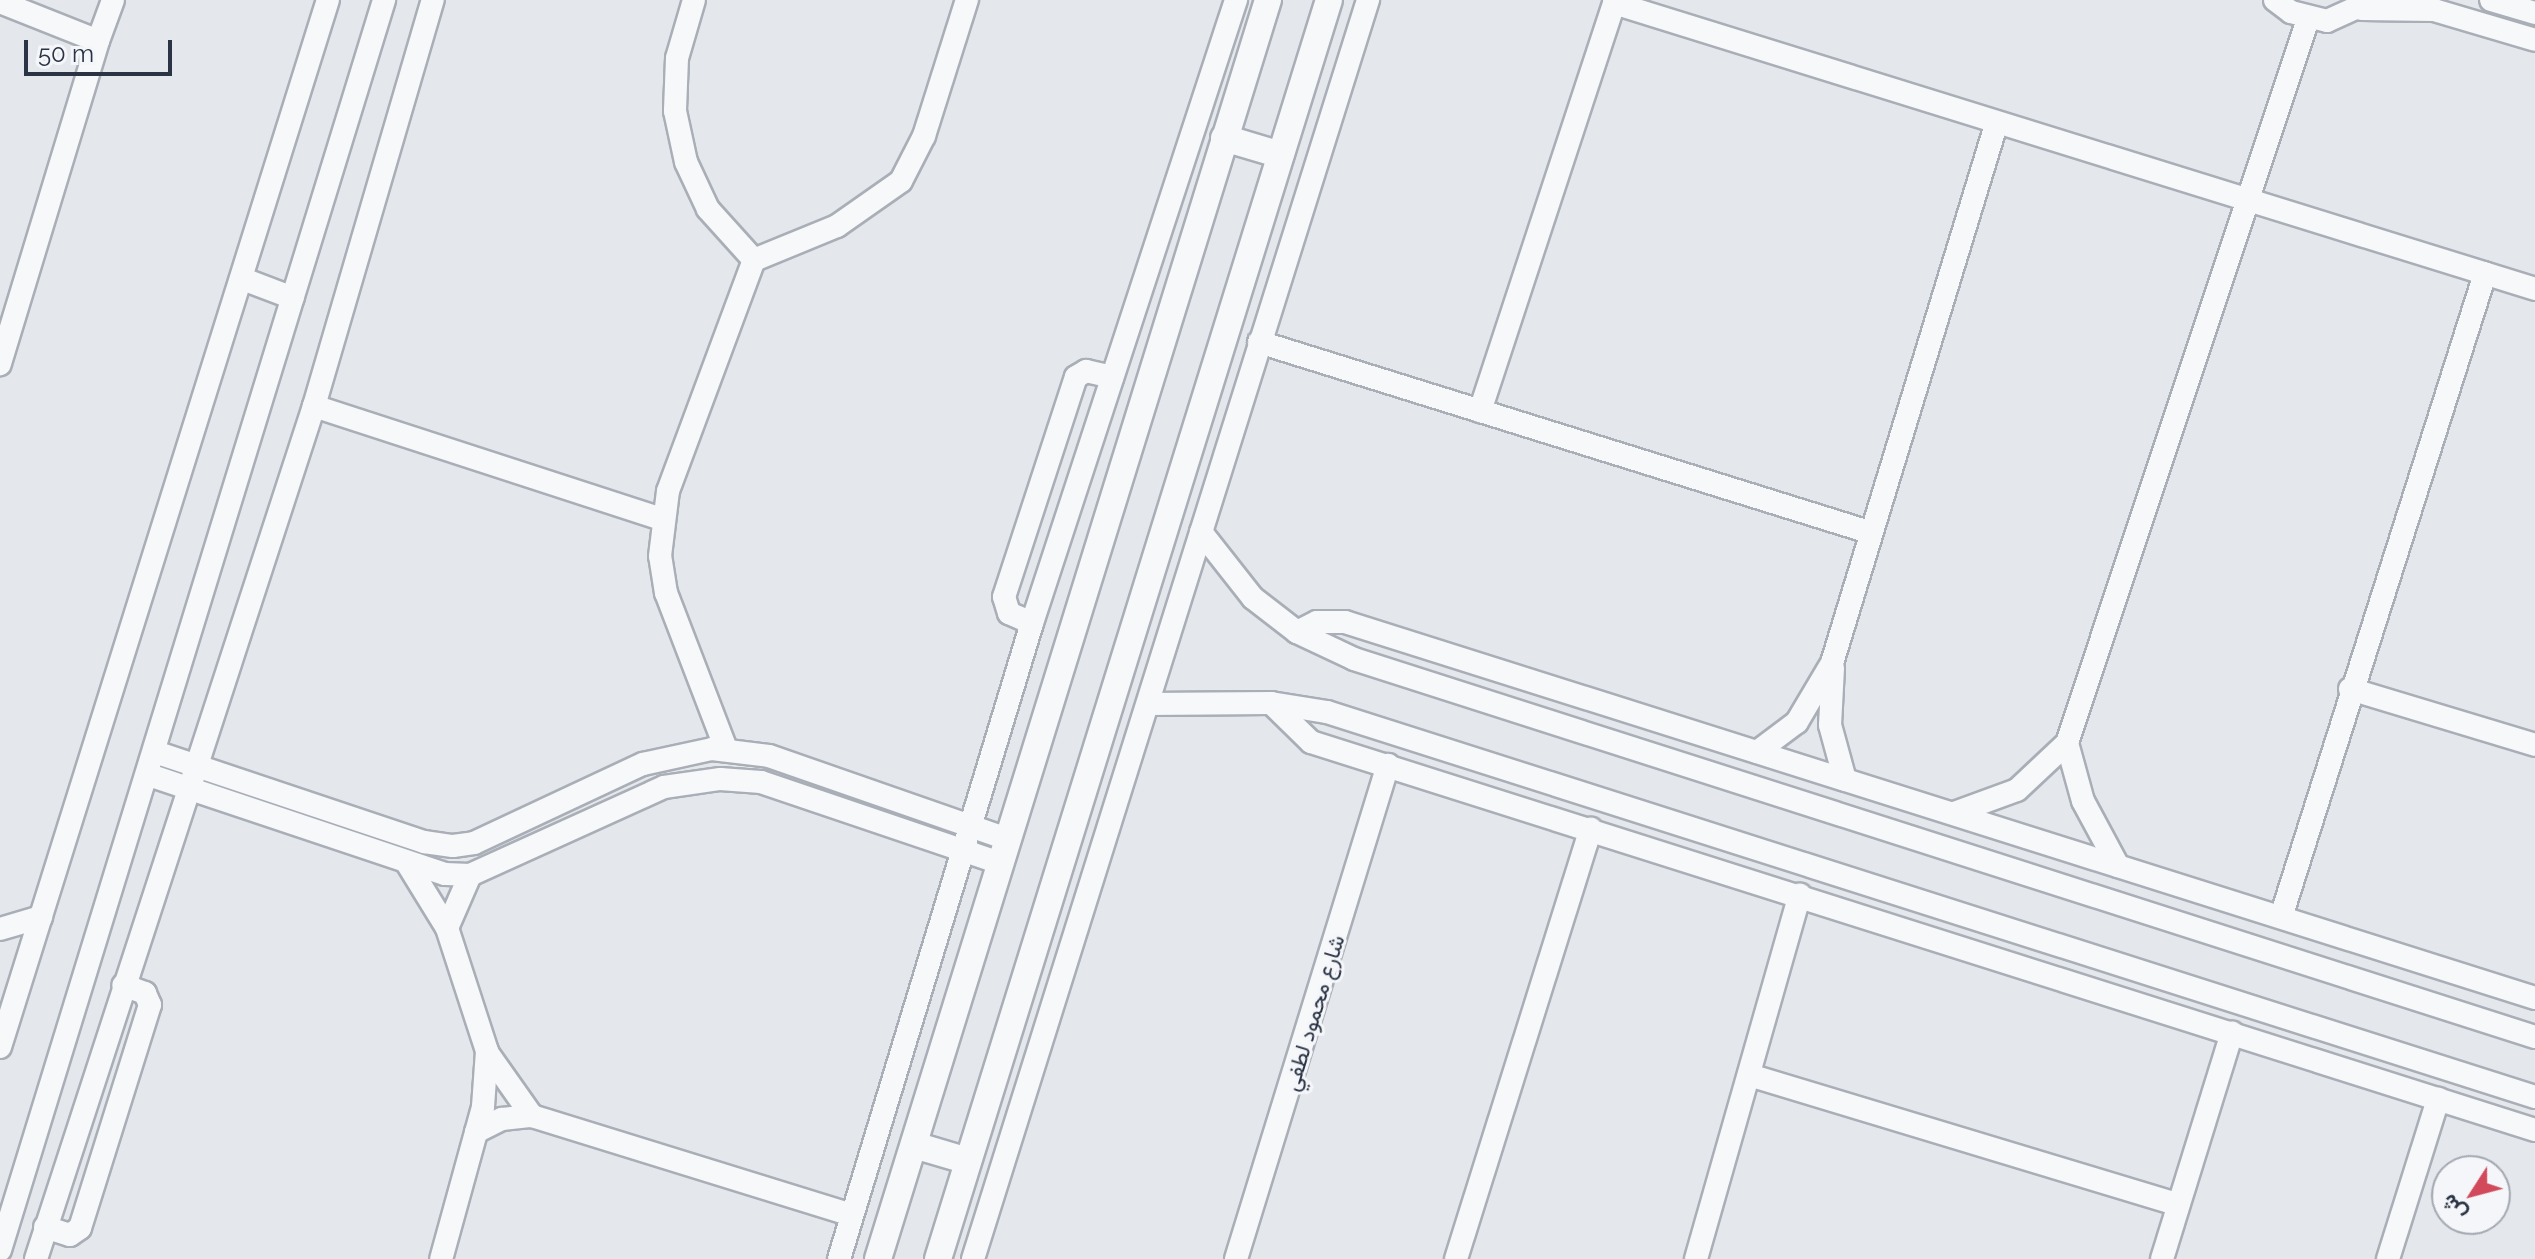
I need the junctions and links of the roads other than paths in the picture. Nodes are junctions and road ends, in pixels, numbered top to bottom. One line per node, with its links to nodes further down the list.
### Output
1 (113, 0): 19 (street)
2 (328, 0): 26 (street)
3 (384, 0): 28 (street)
4 (433, 0): 32 (street)
5 (694, 0): 24 (street)
6 (967, 0): 24 (street)
7 (1236, 0): 31 (street)
8 (1268, 0): 21 (street)
9 (1329, 0): 22 (street)
10 (1368, 0): 29 (street)
11 (2275, 0): 17 (street)
12 (2491, 0): 16 (street)
13 (0, 2): 19 (street)
14 (1614, 2): 20 (street); 33 (street)
15 (2367, 4): 17 (street); 18 (street)
16 (2535, 13)
17 (2308, 19): 23 (street)
18 (2535, 40)
19 (98, 41): 30 (street)
20 (1996, 125): 23 (street); 36 (street)
21 (1224, 138): 22 (street); 60 (street)
22 (1281, 155): 84 (street)
23 (2247, 202): 25 (street); 43 (street)
24 (754, 260): 34 (street)
25 (2485, 274): 27 (street); 40 (street)
26 (243, 279): 28 (street); 66 (street)
27 (2535, 289)
28 (293, 298): 46 (street)
29 (1259, 342): 33 (street); 35 (street)
30 (0, 364)
31 (1112, 377): 37 (street); 37 (street)
32 (314, 406): 34 (street); 48 (street)
33 (1480, 411): 36 (street)
34 (661, 519): 45 (street)
35 (1201, 532): 38 (street); 42 (street)
36 (1869, 532): 39 (street)
37 (1032, 623): 57 (street)
38 (1297, 632): 47 (street); 74 (street)
39 (1832, 663): 47 (street); 51 (street)
40 (2350, 689): 44 (street); 67 (street)
41 (1271, 703): 42 (street); 49 (street); 78 (street)
42 (1148, 704): 94 (street)
43 (2067, 743): 56 (street); 63 (street)
44 (2535, 745)
45 (726, 749): 52 (street); 57 (street)
46 (155, 752): 48 (street); 50 (street)
47 (1757, 752): 51 (street)
48 (195, 764): 53 (street); 55 (street)
49 (1388, 765): 58 (street); 95 (street, شارع محمود لطفي)
50 (149, 775): 53 (street); 88 (street)
51 (1845, 780): 56 (street)
52 (605, 782): 54 (street); 55 (street)
53 (187, 786): 62 (street); 70 (street)
54 (617, 807): 59 (street); 61 (street)
55 (547, 808): 59 (street)
56 (1952, 813): 63 (street)
57 (974, 828): 60 (street); 61 (street)
58 (1591, 829): 65 (street); 96 (street)
59 (559, 834): 64 (street)
60 (1004, 851): 61 (street); 83 (street)
61 (967, 852): 86 (street)
62 (407, 863): 64 (street); 68 (street)
63 (2118, 866): 67 (street)
64 (470, 875): 68 (street)
65 (1800, 895): 73 (street); 77 (street)
66 (41, 917): 69 (street); 72 (street)
67 (2281, 917): 71 (street)
68 (447, 928): 76 (street)
69 (0, 929)
70 (123, 985): 87 (street); 87 (street)
71 (2535, 998)
72 (5, 1013): 75 (street)
73 (2232, 1033): 79 (street); 85 (street)
74 (2535, 1037)
75 (0, 1047)
76 (487, 1051): 80 (street); 82 (street)
77 (1749, 1075): 85 (street); 97 (street)
78 (2535, 1097)
79 (2438, 1099): 81 (street); 99 (street)
80 (532, 1116): 82 (street); 86 (street)
81 (2535, 1130)
82 (476, 1132): 90 (street)
83 (914, 1145): 84 (street); 92 (street)
84 (968, 1161): 93 (street)
85 (2177, 1204): 98 (street)
86 (851, 1215): 91 (street)
87 (45, 1227): 89 (street)
88 (0, 1250)
89 (36, 1259)
90 (441, 1259)
91 (839, 1259)
92 (878, 1259)
93 (938, 1259)
94 (973, 1259)
95 (1236, 1259)
96 (1456, 1259)
97 (1696, 1259)
98 (2162, 1259)
99 (2388, 1259)

